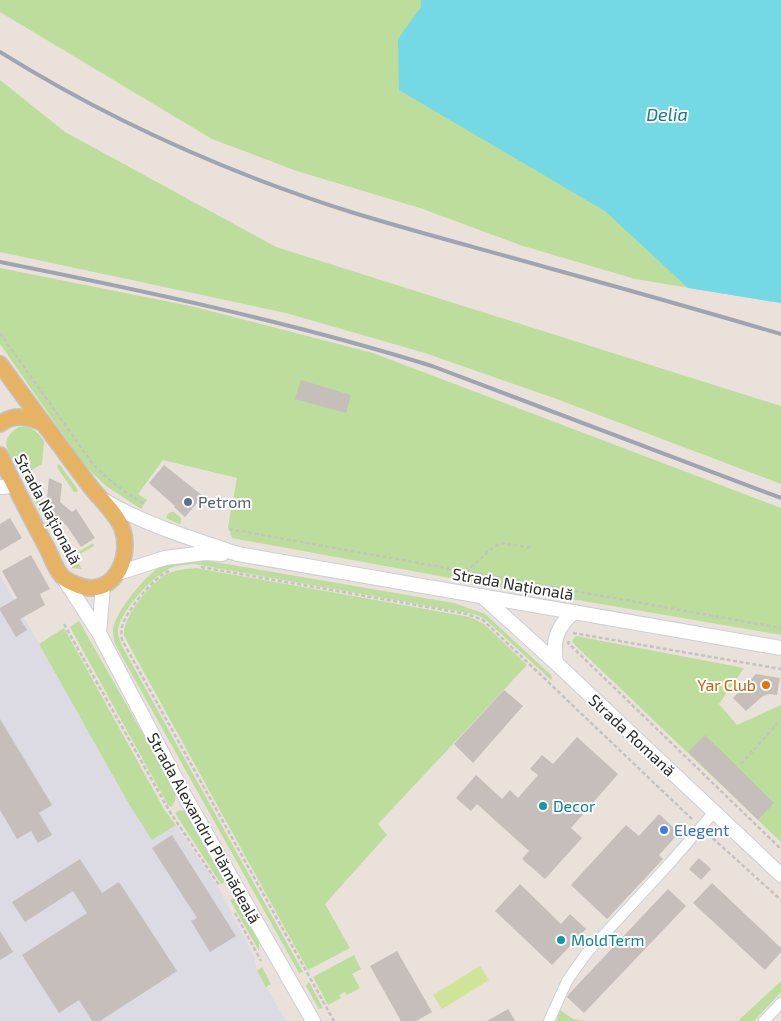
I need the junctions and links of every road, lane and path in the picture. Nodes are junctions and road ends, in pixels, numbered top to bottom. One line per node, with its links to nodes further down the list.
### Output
1 (0, 333): 8 (path)
2 (0, 364): 3 (main road, Strada Națională)
3 (43, 423): 4 (main road); 7 (main road, Strada Națională)
4 (0, 424)
5 (0, 455): 6 (main road, Strada Națională)
6 (7, 487): 16 (main road, Strada Națională)
7 (99, 498): 11 (main road, Strada Națională); 15 (main road, Strada Națională)
8 (145, 504)
9 (229, 530): 14 (path)
10 (533, 548): 14 (path)
11 (238, 554): 15 (main road, Strada Națională); 18 (main road, Strada Națională)
12 (198, 567): 29 (path)
13 (171, 571): 38 (path)
14 (465, 572): 21 (path)
15 (118, 573): 17 (main road, Strada Națională)
16 (62, 576): 17 (main road, Strada Națională); 22 (main road, Strada Alexandru Plămădeală)
17 (103, 585): 22 (main road)
18 (482, 596): 19 (main road, Strada Națională); 24 (main road, Strada Romană)
19 (574, 612): 23 (main road, Strada Națională); 24 (main road)
20 (64, 624): 32 (path)
21 (781, 628)
22 (99, 633): 37 (main road, Strada Alexandru Plămădeală)
23 (781, 648)
24 (556, 663): 28 (main road, Strada Romană)
25 (781, 669): 30 (path)
26 (781, 720): 27 (path)
27 (741, 764)
28 (714, 812): 29 (street); 31 (main road, Strada Romană)
29 (700, 827): 33 (path); 39 (street)
30 (781, 849)
31 (781, 875)
32 (224, 892)
33 (781, 900)
34 (233, 909): 35 (path)
35 (261, 961)
36 (781, 1003): 40 (street)
37 (313, 1021)
38 (334, 1021)
39 (549, 1021)
40 (764, 1021)

